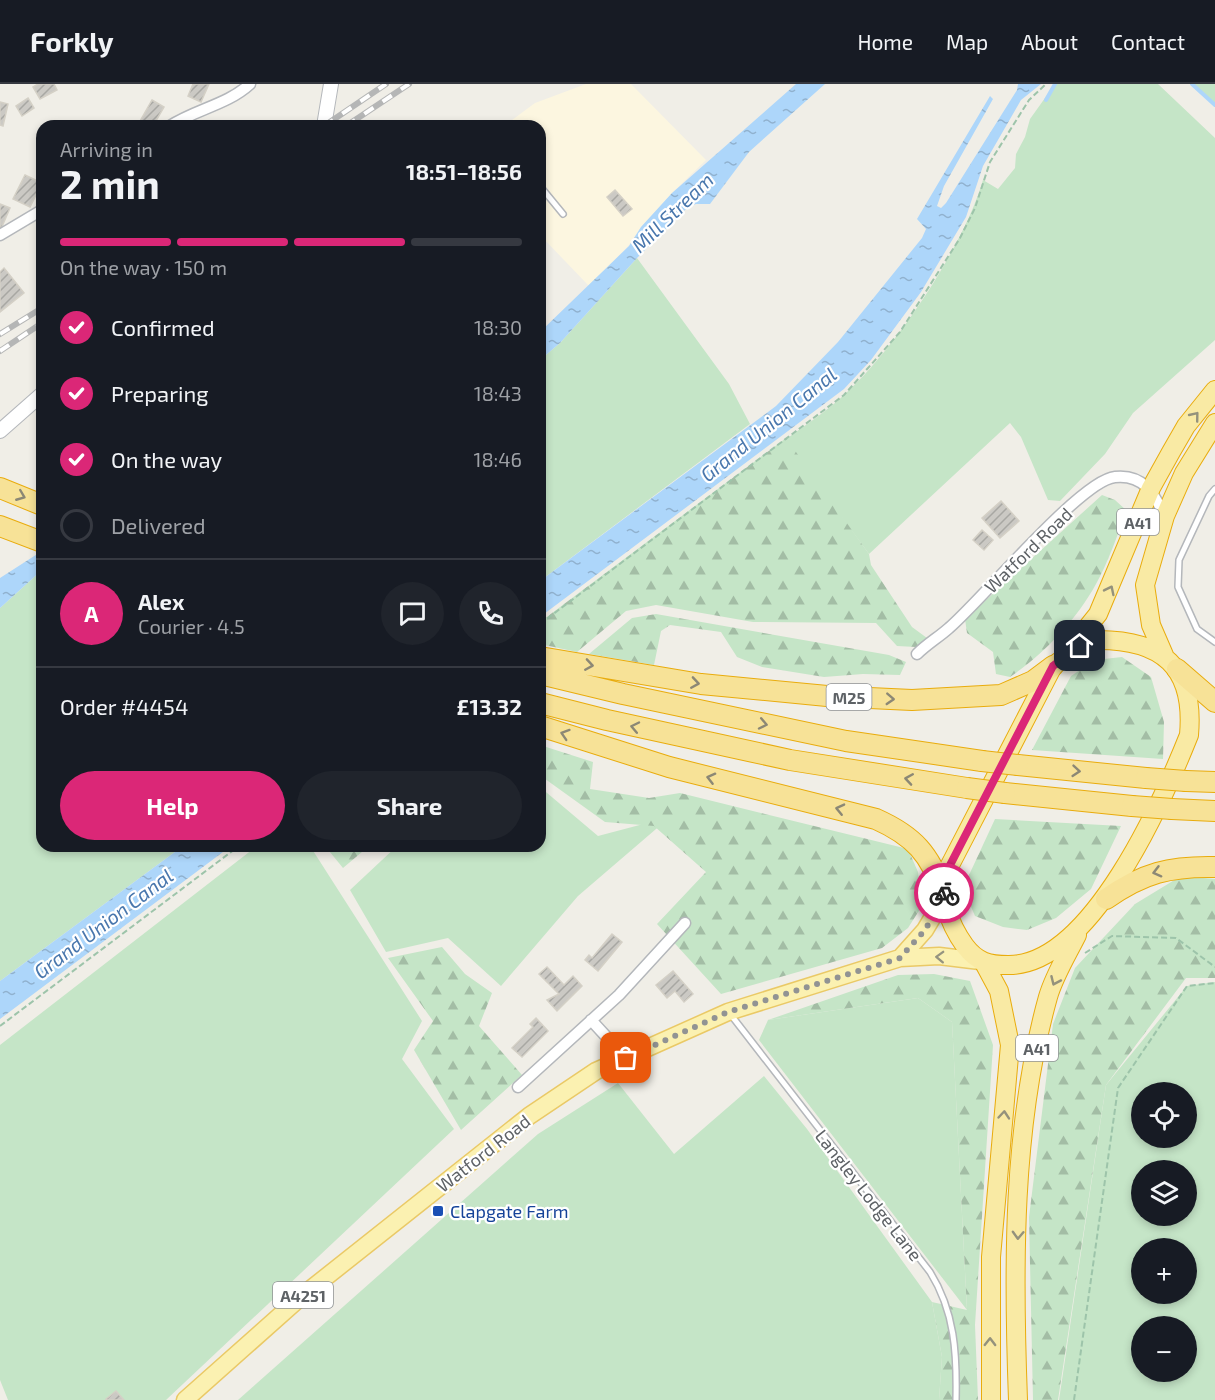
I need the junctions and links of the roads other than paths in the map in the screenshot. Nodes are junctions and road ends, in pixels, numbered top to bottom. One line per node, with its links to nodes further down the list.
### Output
1 (250, 84): 3 (street)
2 (331, 84): 4 (street)
3 (180, 120)
4 (325, 120)
5 (546, 194): 7 (lane)
6 (36, 214): 8 (street)
7 (562, 214)
8 (0, 235)
9 (1215, 390): 14 (highway, A41, one-way to 9)
10 (36, 399): 11 (street)
11 (0, 431)
12 (1213, 431): 17 (highway, A41)
13 (0, 488): 16 (highway, one-way to 16)
14 (1151, 488): 17 (street); 21 (street, Watford Road); 23 (highway, A41, one-way to 14)
15 (1215, 489): 20 (lane)
16 (36, 503)
17 (1165, 516): 24 (highway, A41)
18 (0, 525): 19 (highway)
19 (36, 540)
20 (1215, 642)
21 (917, 654)
22 (546, 658): 23 (highway, M25, one-way to 23)
23 (1059, 661): 24 (highway); 32 (highway)
24 (1171, 662): 26 (highway); 33 (highway)
25 (546, 675): 29 (highway, M25, one-way to 29, bridge)
26 (1215, 702)
27 (546, 705): 30 (highway, one-way to 27, bridge)
28 (546, 728): 32 (highway, one-way to 28)
29 (1215, 782)
30 (1215, 811)
31 (1215, 867): 33 (highway, one-way to 33)
32 (944, 896): 36 (main road); 37 (highway)
33 (1106, 899): 35 (highway)
34 (685, 923): 39 (street, Watford Road)
35 (1080, 928): 37 (highway); 45 (highway, A41, one-way to 45)
36 (900, 958): 37 (main road, Watford Road / A4251, one-way to 36); 38 (main road, Watford Road / A4251)
37 (982, 962): 44 (highway, A41, one-way to 37)
38 (728, 1012): 40 (main road, Watford Road / A4251); 43 (lane, Langley Lodge Lane)
39 (591, 1020): 40 (street); 41 (street, Watford Road)
40 (626, 1058): 42 (main road, Watford Road / A4251)
41 (518, 1087)
42 (185, 1400)
43 (956, 1400)
44 (991, 1400)
45 (1018, 1400)

